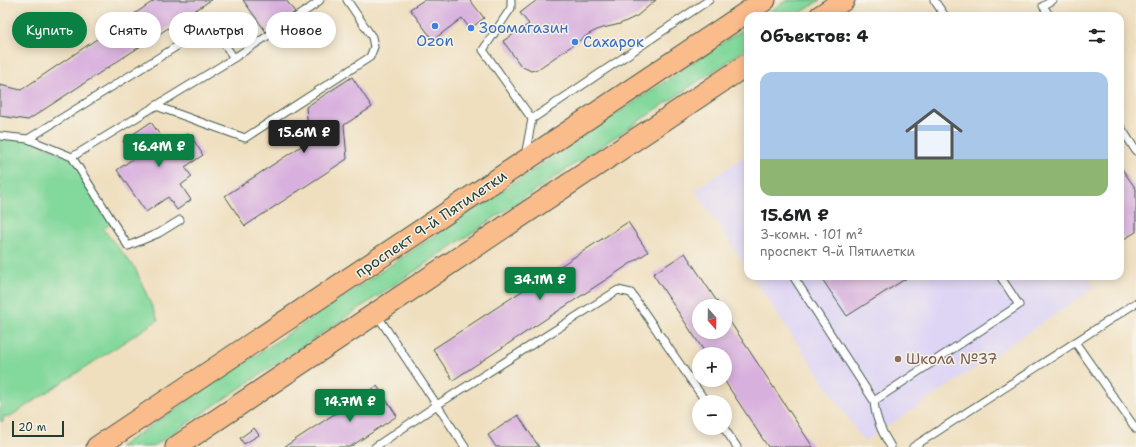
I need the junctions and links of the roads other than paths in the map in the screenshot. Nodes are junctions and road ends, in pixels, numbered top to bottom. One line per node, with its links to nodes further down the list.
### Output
1 (320, 0): 14 (lane)
2 (347, 0): 16 (lane)
3 (511, 0): 17 (lane)
4 (709, 0): 17 (lane)
5 (765, 0): 9 (main road, проспект 9-й Пятилетки)
6 (844, 0): 10 (main road)
7 (934, 0): 11 (lane)
8 (1052, 0): 12 (lane)
9 (747, 12)
10 (826, 12)
11 (942, 12)
12 (1047, 12)
13 (744, 14): 23 (main road, проспект 9-й Пятилетки)
14 (234, 58): 16 (lane); 20 (lane)
15 (744, 67): 28 (main road)
16 (156, 106): 22 (lane)
17 (532, 120): 23 (lane)
18 (1124, 132): 21 (lane)
19 (0, 136): 20 (lane)
20 (28, 139): 22 (lane)
21 (1136, 151)
22 (72, 157): 24 (lane)
23 (524, 162): 35 (main road, проспект 9-й Пятилетки)
24 (180, 220)
25 (796, 280): 31 (lane)
26 (1003, 280): 31 (lane)
27 (1136, 303): 29 (lane)
28 (376, 313): 32 (lane); 36 (main road)
29 (1075, 342): 33 (lane); 41 (lane)
30 (701, 395): 32 (lane)
31 (874, 401): 40 (lane)
32 (437, 405): 37 (lane); 38 (lane)
33 (1136, 429)
34 (729, 435): 39 (lane)
35 (97, 447)
36 (176, 447)
37 (375, 447)
38 (465, 447)
39 (737, 447)
40 (891, 447)
41 (913, 447)

